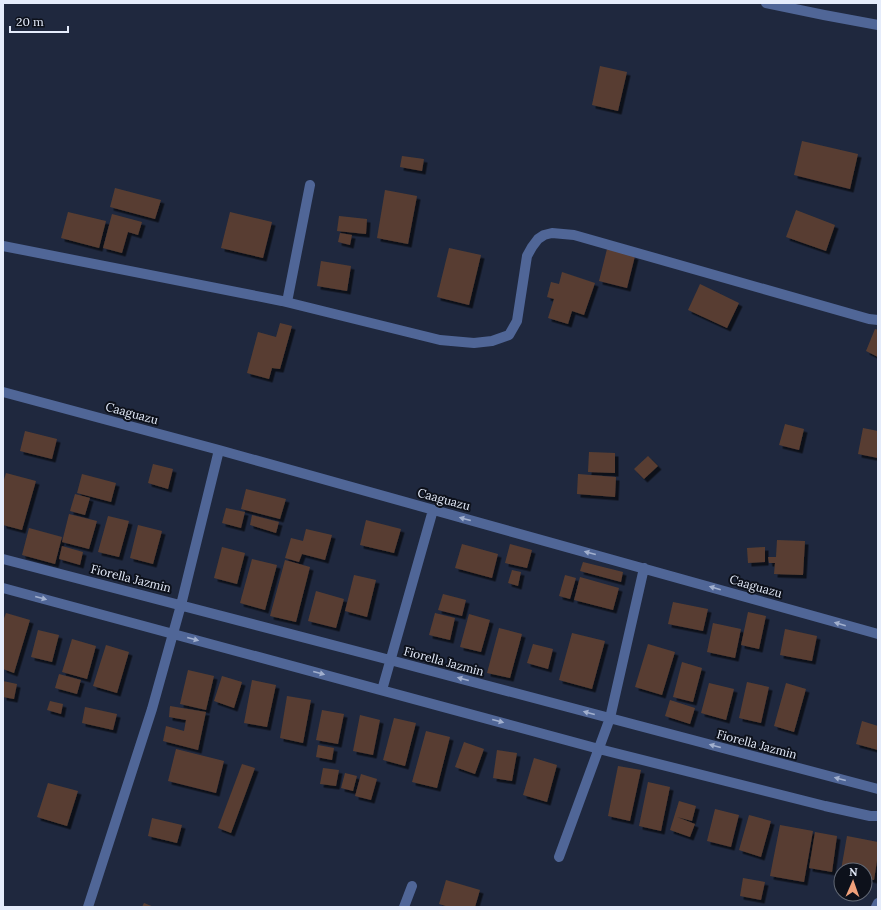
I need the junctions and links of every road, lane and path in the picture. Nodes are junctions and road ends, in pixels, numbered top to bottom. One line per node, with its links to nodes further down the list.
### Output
1 (766, 3): 2 (street)
2 (878, 25)
3 (310, 184): 5 (street)
4 (3, 246): 5 (street)
5 (287, 302): 6 (street)
6 (878, 320)
7 (3, 393): 8 (street, Caaguazu)
8 (219, 450): 9 (street, Caaguazu); 13 (street)
9 (434, 510): 11 (street, Caaguazu, one-way to 9); 16 (street)
10 (3, 559): 13 (street, Fiorella Jazmin)
11 (644, 568): 15 (street, Caaguazu, one-way to 11); 18 (street)
12 (3, 588): 14 (street, one-way to 14)
13 (181, 605): 14 (street); 16 (street, Fiorella Jazmin)
14 (173, 634): 17 (street, one-way to 17); 25 (street)
15 (878, 634)
16 (390, 660): 17 (street); 18 (street, Fiorella Jazmin, one-way to 16)
17 (382, 690): 19 (street, one-way to 19)
18 (610, 718): 19 (street); 20 (street, Fiorella Jazmin, one-way to 18)
19 (599, 749): 21 (street); 22 (street)
20 (878, 790)
21 (878, 816)
22 (560, 857)
23 (412, 886): 26 (street)
24 (878, 903): 27 (street)
25 (88, 907)
26 (404, 907)
27 (876, 907)

